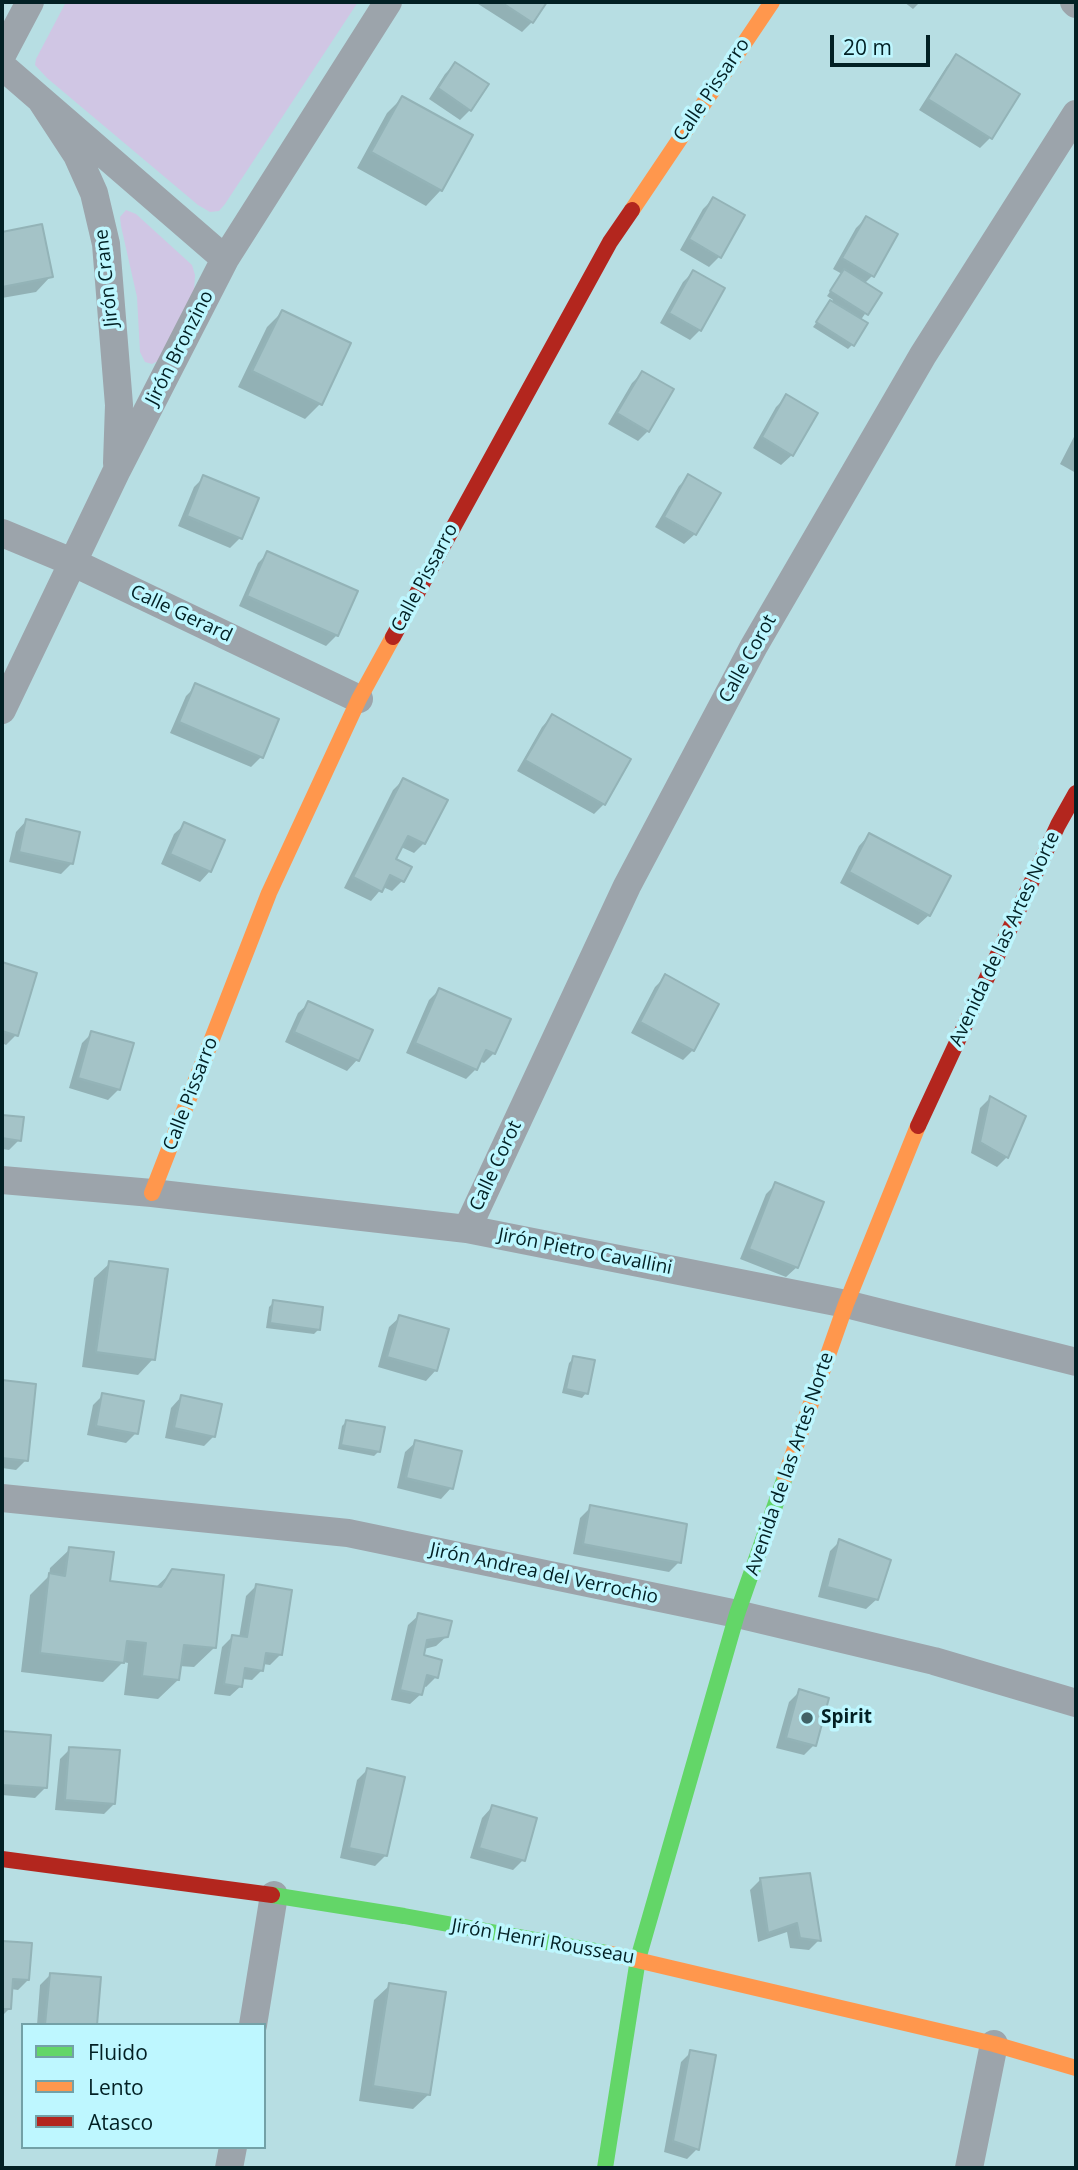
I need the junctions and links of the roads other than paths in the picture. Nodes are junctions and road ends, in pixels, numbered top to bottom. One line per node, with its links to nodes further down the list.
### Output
1 (30, 2): 4 (street)
2 (388, 2): 8 (street, Jirón Bronzino)
3 (772, 2): 12 (street, Calle Pissarro)
4 (2, 55)
5 (2, 66): 6 (street, Jirón Crane)
6 (41, 100): 8 (street, Jirón Crane); 9 (street, Jirón Crane)
7 (1076, 114): 17 (street, Calle Corot)
8 (225, 259): 9 (street, Jirón Bronzino)
9 (117, 470): 11 (street, Jirón Bronzino)
10 (2, 533): 11 (street, Calle Gerard)
11 (72, 562): 12 (street, Calle Gerard); 13 (street, Jirón Bronzino)
12 (359, 699): 16 (street, Calle Pissarro)
13 (2, 710)
14 (1076, 793): 18 (street, Avenida de las Artes Norte)
15 (2, 1180): 16 (street, Jirón Pietro Cavallini)
16 (152, 1192): 17 (street, Jirón Pietro Cavallini)
17 (467, 1229): 18 (street, Jirón Pietro Cavallini)
18 (846, 1304): 19 (street, Jirón Pietro Cavallini); 21 (street, Avenida de las Artes Norte)
19 (1076, 1362)
20 (2, 1498): 21 (street, Jirón Andrea del Verrochio)
21 (737, 1614): 22 (street, Jirón Andrea del Verrochio); 25 (street, Avenida de las Artes Norte)
22 (1076, 1703)
23 (2, 1859): 24 (street, Jirón Henri Rousseau)
24 (274, 1895): 25 (street, Jirón Henri Rousseau); 26 (street)
25 (638, 1959): 27 (street, Jirón Henri Rousseau); 31 (street, Avenida de las Artes Norte)
26 (253, 2023)
27 (994, 2044): 28 (street, Jirón Henri Rousseau); 32 (street)
28 (1076, 2068)
29 (233, 2149): 30 (street)
30 (229, 2168)
31 (605, 2168)
32 (969, 2168)

